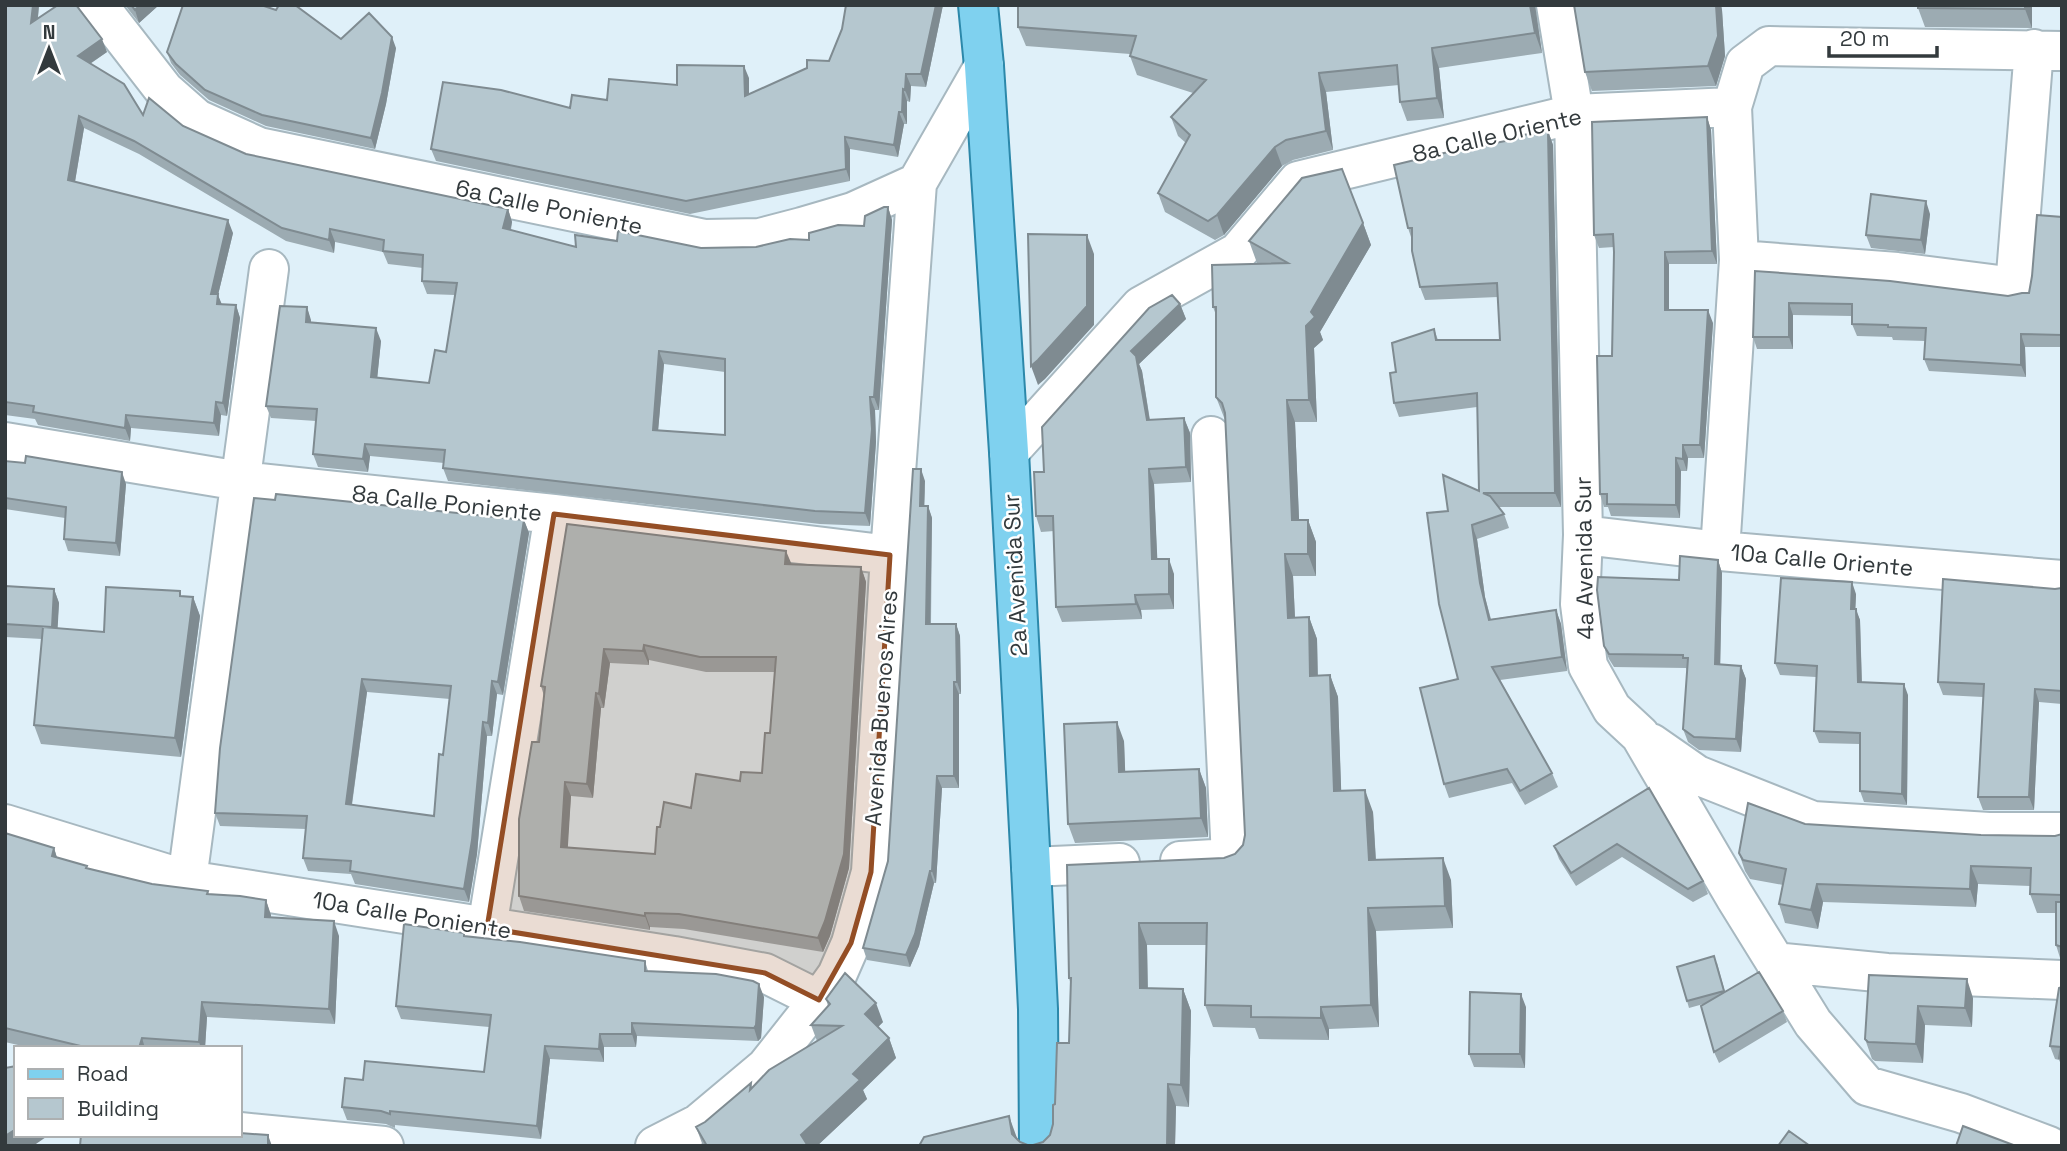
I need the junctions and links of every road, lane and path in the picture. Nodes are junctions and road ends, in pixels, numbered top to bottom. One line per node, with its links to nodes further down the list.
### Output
1 (98, 5): 8 (street, 6a Calle Poniente)
2 (978, 5): 5 (main road, 2a Avenida Sur)
3 (1556, 5): 7 (street, 4a Avenida Sur)
4 (2048, 50): 6 (street); 9 (street)
5 (984, 66): 8 (street); 13 (main road, 2a Avenida Sur)
6 (1732, 107): 7 (street, 8a Calle Oriente); 9 (street)
7 (1574, 114): 13 (street, 8a Calle Oriente); 16 (street, 4a Avenida Sur)
8 (917, 183): 18 (street, Avenida Buenos Aires)
9 (1739, 260): 17 (street)
10 (269, 269): 14 (street)
11 (1211, 436): 23 (street)
12 (5, 442): 14 (street, 8a Calle Poniente)
13 (1009, 452): 23 (main road, 2a Avenida Sur)
14 (240, 481): 15 (street, 8a Calle Poniente); 24 (street)
15 (554, 514): 18 (street, 8a Calle Poniente); 25 (street)
16 (1583, 534): 17 (street, 10a Calle Oriente); 20 (street, 4a Avenida Sur)
17 (1720, 551): 19 (street, 10a Calle Oriente)
18 (890, 555): 28 (street, Avenida Buenos Aires)
19 (2062, 580)
20 (1640, 736): 22 (street); 26 (street, 4a Avenida Sur)
21 (5, 824): 24 (street, 10a Calle Poniente)
22 (2062, 832)
23 (1031, 867): 32 (main road, 2a Avenida Sur)
24 (187, 880): 25 (street, 10a Calle Poniente)
25 (487, 928): 28 (street, 10a Calle Poniente)
26 (1775, 961): 27 (street); 33 (street, 4a Avenida Sur)
27 (2062, 980)
28 (819, 1000): 31 (street, Avenida Buenos Aires)
29 (242, 1132): 30 (street)
30 (384, 1146)
31 (655, 1146)
32 (1039, 1146)
33 (2049, 1146)

